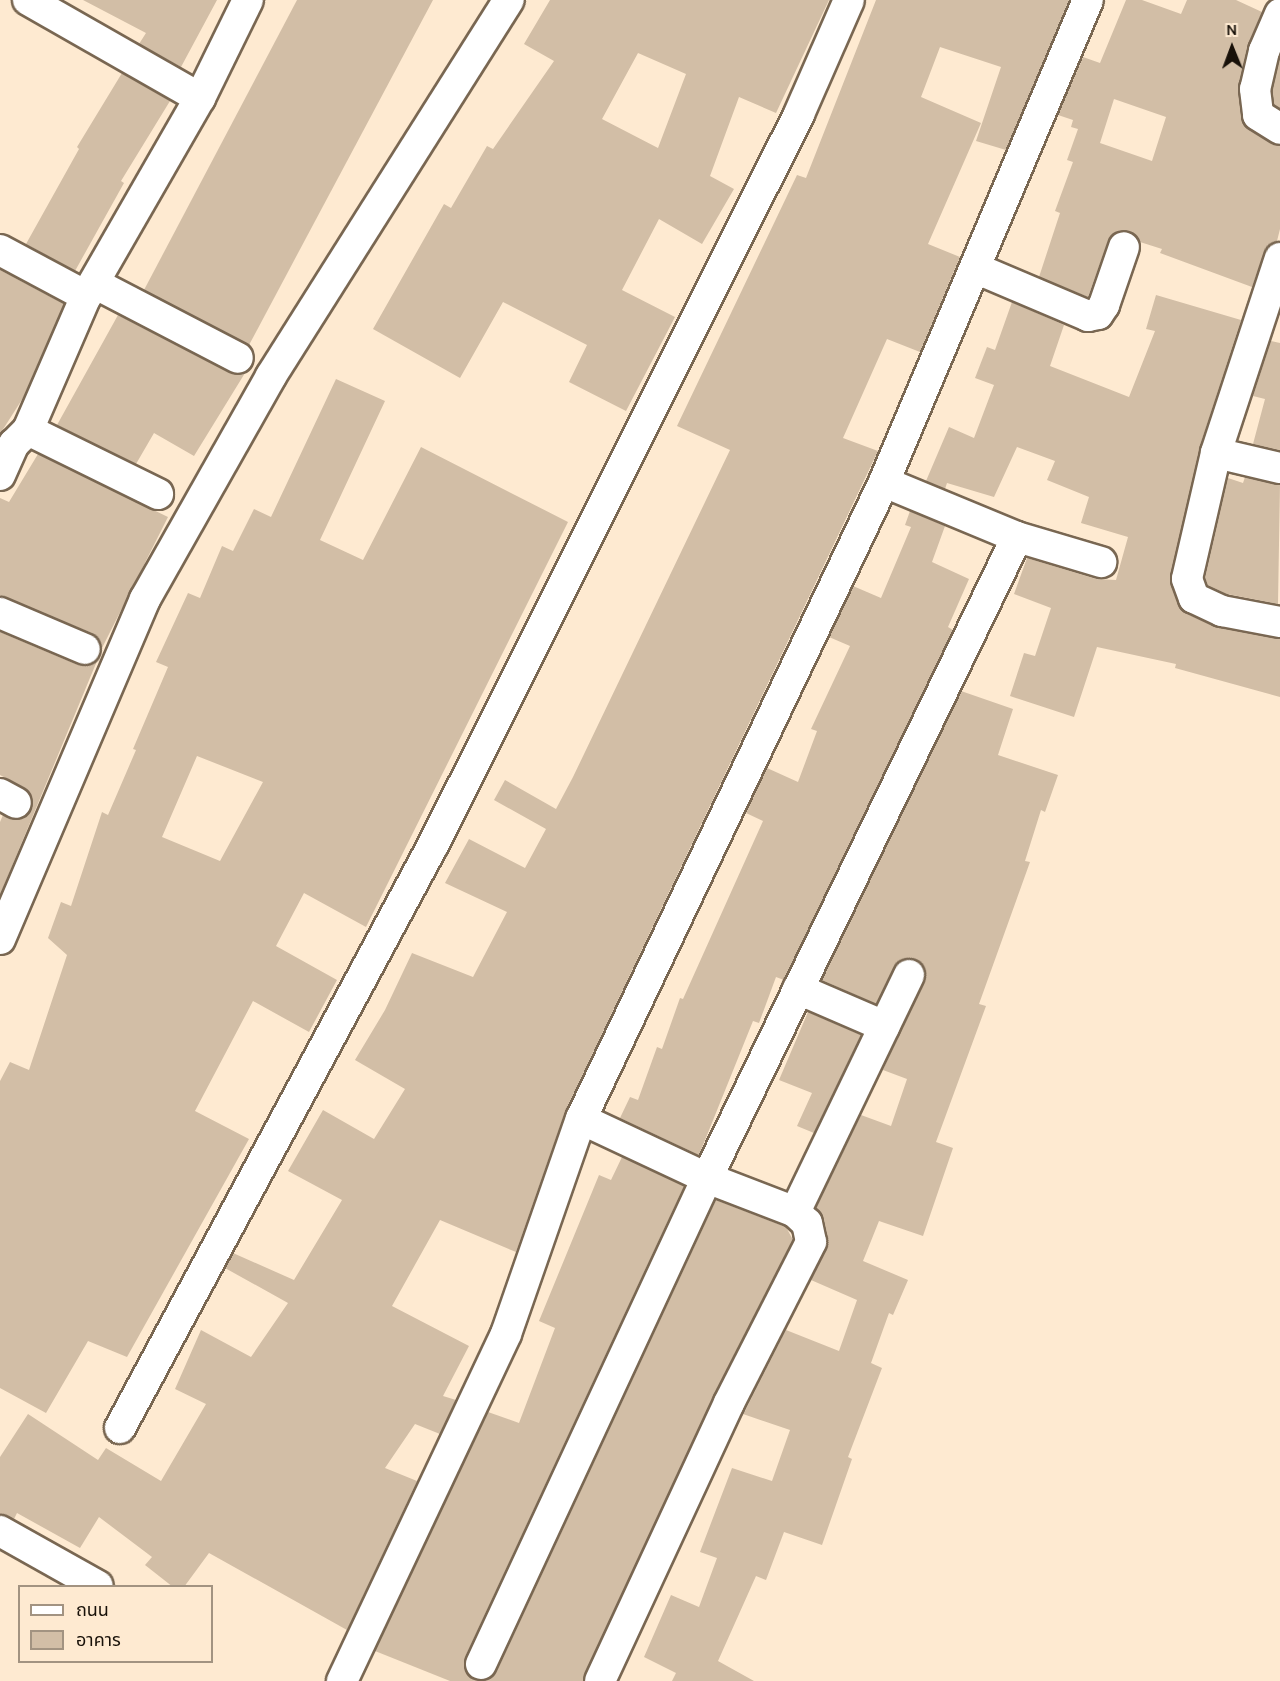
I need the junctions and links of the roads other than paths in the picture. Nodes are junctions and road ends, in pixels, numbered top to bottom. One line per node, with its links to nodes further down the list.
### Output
1 (28, 0): 7 (street)
2 (249, 0): 7 (street)
3 (509, 0): 27 (street)
4 (849, 0): 34 (street)
5 (1088, 0): 12 (street)
6 (1280, 14): 8 (street)
7 (200, 98): 13 (street)
8 (1280, 129)
9 (1124, 247): 12 (street)
10 (0, 250): 13 (street)
11 (1280, 258): 14 (street)
12 (975, 268): 20 (street)
13 (90, 290): 15 (street); 16 (street)
14 (1269, 329): 17 (street)
15 (238, 358)
16 (14, 437): 19 (street); 21 (street)
17 (1216, 453): 18 (street); 25 (street)
18 (1280, 468)
19 (0, 475)
20 (884, 482): 22 (street); 31 (street)
21 (158, 494)
22 (1017, 537): 23 (street); 29 (street)
23 (1101, 562)
24 (0, 613): 26 (street)
25 (1280, 622)
26 (85, 649)
27 (0, 939)
28 (909, 975): 30 (street)
29 (798, 988): 30 (street); 32 (street)
30 (884, 1026): 33 (street)
31 (581, 1119): 32 (street); 38 (street)
32 (706, 1178): 33 (street); 37 (street)
33 (795, 1212): 39 (street)
34 (120, 1428)
35 (0, 1532): 36 (street)
36 (94, 1585)
37 (481, 1664)
38 (342, 1681)
39 (600, 1681)

